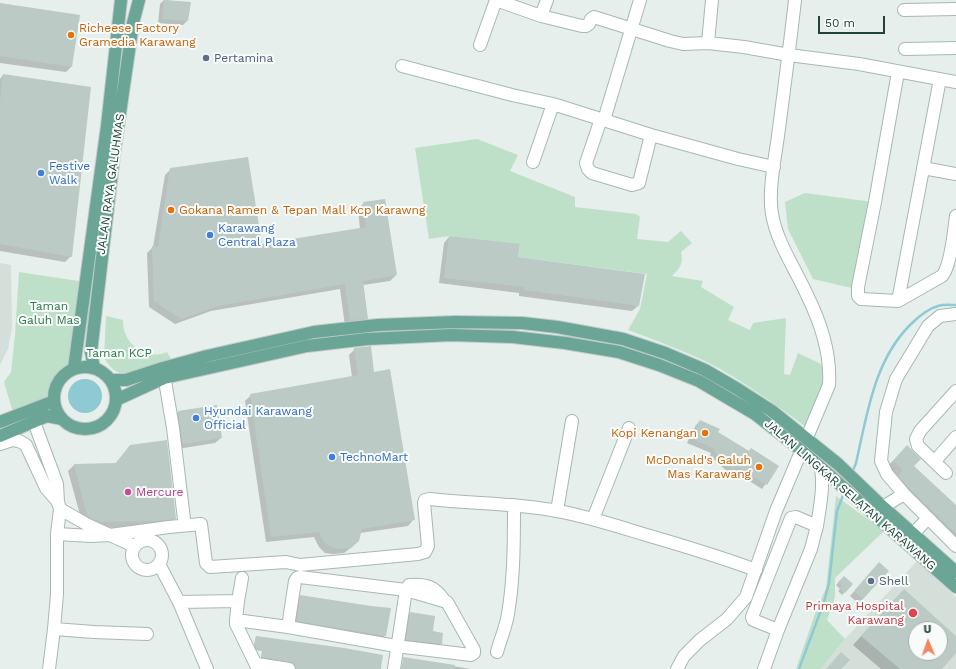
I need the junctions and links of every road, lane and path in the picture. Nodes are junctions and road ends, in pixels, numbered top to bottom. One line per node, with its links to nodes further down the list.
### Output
1 (121, 0): 33 (main road, JALAN RAYA GALUHMAS)
2 (139, 0): 32 (main road, JALAN RAYA GALUHMAS)
3 (496, 0): 10 (street); 13 (street)
4 (547, 0): 10 (street)
5 (640, 0): 11 (street)
6 (712, 0): 12 (street)
7 (795, 0): 16 (street)
8 (956, 9): 9 (street)
9 (904, 10)
10 (541, 16): 11 (street)
11 (632, 28): 12 (street); 22 (street)
12 (708, 43): 16 (street)
13 (480, 45)
14 (956, 48): 15 (street)
15 (905, 49)
16 (789, 55): 18 (street); 25 (street)
17 (402, 66): 21 (street)
18 (898, 72): 19 (street); 30 (street)
19 (940, 79): 20 (street); 26 (street)
20 (956, 82)
21 (553, 104): 22 (street); 24 (street)
22 (603, 120): 23 (street); 23 (street)
23 (651, 135): 25 (street)
24 (533, 162)
25 (774, 168): 48 (street)
26 (923, 168): 27 (street); 30 (street)
27 (956, 174)
28 (956, 216): 29 (street)
29 (952, 266): 30 (street)
30 (898, 301)
31 (956, 314): 54 (street)
32 (91, 352): 33 (main road); 35 (main road, JALAN RAYA GALUHMAS)
33 (76, 353): 34 (main road, JALAN RAYA GALUHMAS)
34 (74, 368): 35 (main road); 40 (main road)
35 (94, 368): 37 (main road)
36 (164, 373): 37 (main road, JALAN LINGKAR SELATAN KARAWANG); 39 (main road, JALAN LINGKAR SELATAN KARAWANG); 48 (main road, JALAN LINGKAR SELATAN KARAWANG); 50 (main road, JALAN LINGKAR SELATAN KARAWANG); 61 (street)
37 (111, 380): 39 (main road)
38 (956, 391): 51 (street)
39 (116, 400): 41 (main road)
40 (54, 401): 41 (main road); 43 (main road)
41 (62, 419): 44 (main road)
42 (572, 421): 59 (street)
43 (0, 422)
44 (34, 422): 46 (main road); 57 (street)
45 (629, 428): 62 (street)
46 (0, 436)
47 (956, 437): 51 (street)
48 (806, 438): 50 (street); 55 (main road, JALAN LINGKAR SELATAN KARAWANG)
49 (0, 444): 57 (street)
50 (801, 450): 52 (main road, JALAN LINGKAR SELATAN KARAWANG); 70 (street)
51 (935, 461): 53 (street)
52 (821, 468): 55 (main road, JALAN LINGKAR SELATAN KARAWANG); 63 (street)
53 (946, 473)
54 (904, 494): 58 (street); 60 (street)
55 (863, 497): 58 (main road, JALAN LINGKAR SELATAN KARAWANG); 73 (main road, JALAN LINGKAR SELATAN KARAWANG)
56 (514, 505): 59 (street); 66 (street); 83 (street)
57 (59, 506): 64 (street); 66 (street)
58 (883, 507): 65 (main road, JALAN LINGKAR SELATAN KARAWANG)
59 (557, 511): 62 (street)
60 (928, 518): 65 (street); 68 (street)
61 (184, 519)
62 (593, 519): 70 (street)
63 (817, 526): 80 (street); 80 (street)
64 (57, 534): 66 (street); 79 (street)
65 (913, 534): 71 (main road, JALAN LINGKAR SELATAN KARAWANG)
66 (110, 535): 67 (street)
67 (134, 546): 69 (street); 69 (street)
68 (956, 546)
69 (159, 564): 76 (street)
70 (756, 570): 89 (street)
71 (956, 572)
72 (242, 578): 75 (street)
73 (956, 587)
74 (406, 590): 78 (street); 82 (street); 82 (street)
75 (238, 601): 76 (street); 77 (street)
76 (179, 602): 86 (street)
77 (236, 620): 78 (street); 84 (street)
78 (288, 627): 82 (street)
79 (54, 629): 81 (street); 85 (street)
80 (778, 630): 90 (street)
81 (147, 634)
82 (396, 646): 88 (street)
83 (497, 652)
84 (257, 666): 87 (street)
85 (48, 669)
86 (207, 669)
87 (288, 669)
88 (394, 669)
89 (677, 669)
90 (764, 669)

